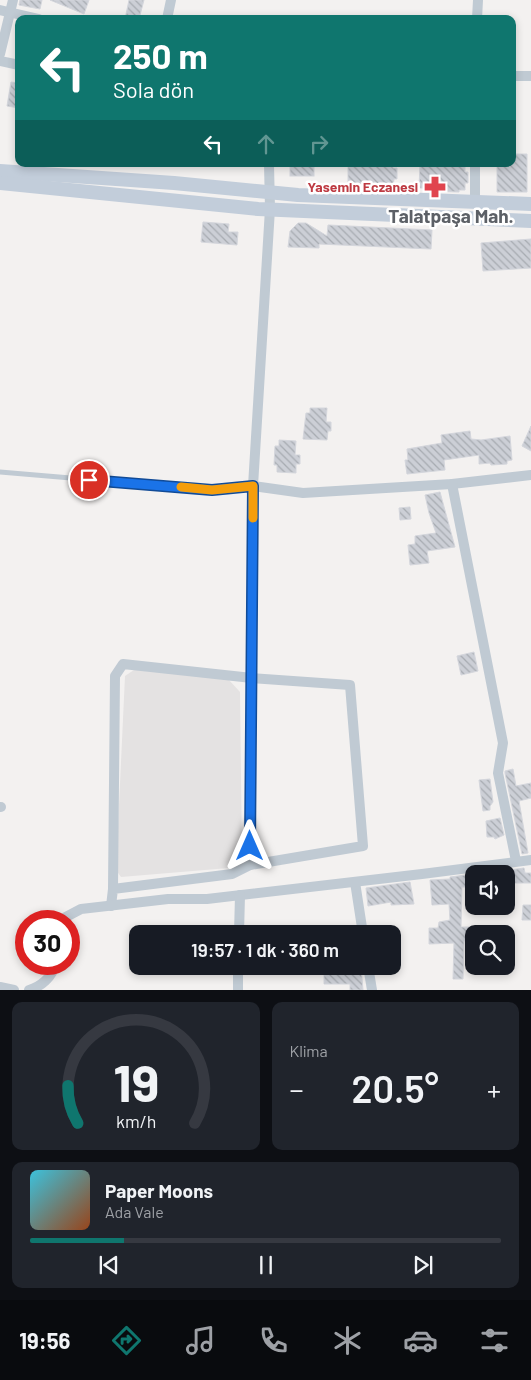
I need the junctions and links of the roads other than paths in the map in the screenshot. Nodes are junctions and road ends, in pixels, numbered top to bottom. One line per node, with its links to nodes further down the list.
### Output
1 (13, 0): 4 (street)
2 (171, 0): 6 (street)
3 (478, 0): 7 (street)
4 (5, 11): 5 (street); 8 (street)
5 (22, 15)
6 (168, 15)
7 (477, 15)
8 (0, 54)
9 (0, 61): 10 (street)
10 (15, 64)
11 (516, 76): 12 (street)
12 (531, 76)
13 (269, 167): 17 (street)
14 (475, 167): 18 (street)
15 (0, 171): 17 (main road)
16 (0, 183): 20 (main road)
17 (271, 192): 18 (main road); 20 (street)
18 (475, 201): 19 (main road)
19 (531, 204)
20 (270, 209): 21 (main road); 25 (street)
21 (531, 221)
22 (0, 472): 25 (lane)
23 (531, 475): 24 (street)
24 (452, 484): 25 (street); 28 (street)
25 (253, 486): 26 (street)
26 (252, 678): 29 (street); 29 (street); 31 (street)
27 (531, 860): 28 (street)
28 (516, 861): 30 (street)
29 (250, 864): 31 (street)
30 (355, 882): 32 (street); 36 (street)
31 (113, 889): 33 (street)
32 (240, 895): 33 (street); 35 (street)
33 (111, 906): 34 (street)
34 (80, 910)
35 (239, 925)
36 (362, 925)
37 (49, 975): 42 (street)
38 (238, 975): 43 (street)
39 (370, 975): 44 (street)
40 (0, 986): 41 (street)
41 (14, 990)
42 (28, 990)
43 (238, 990)
44 (372, 990)

